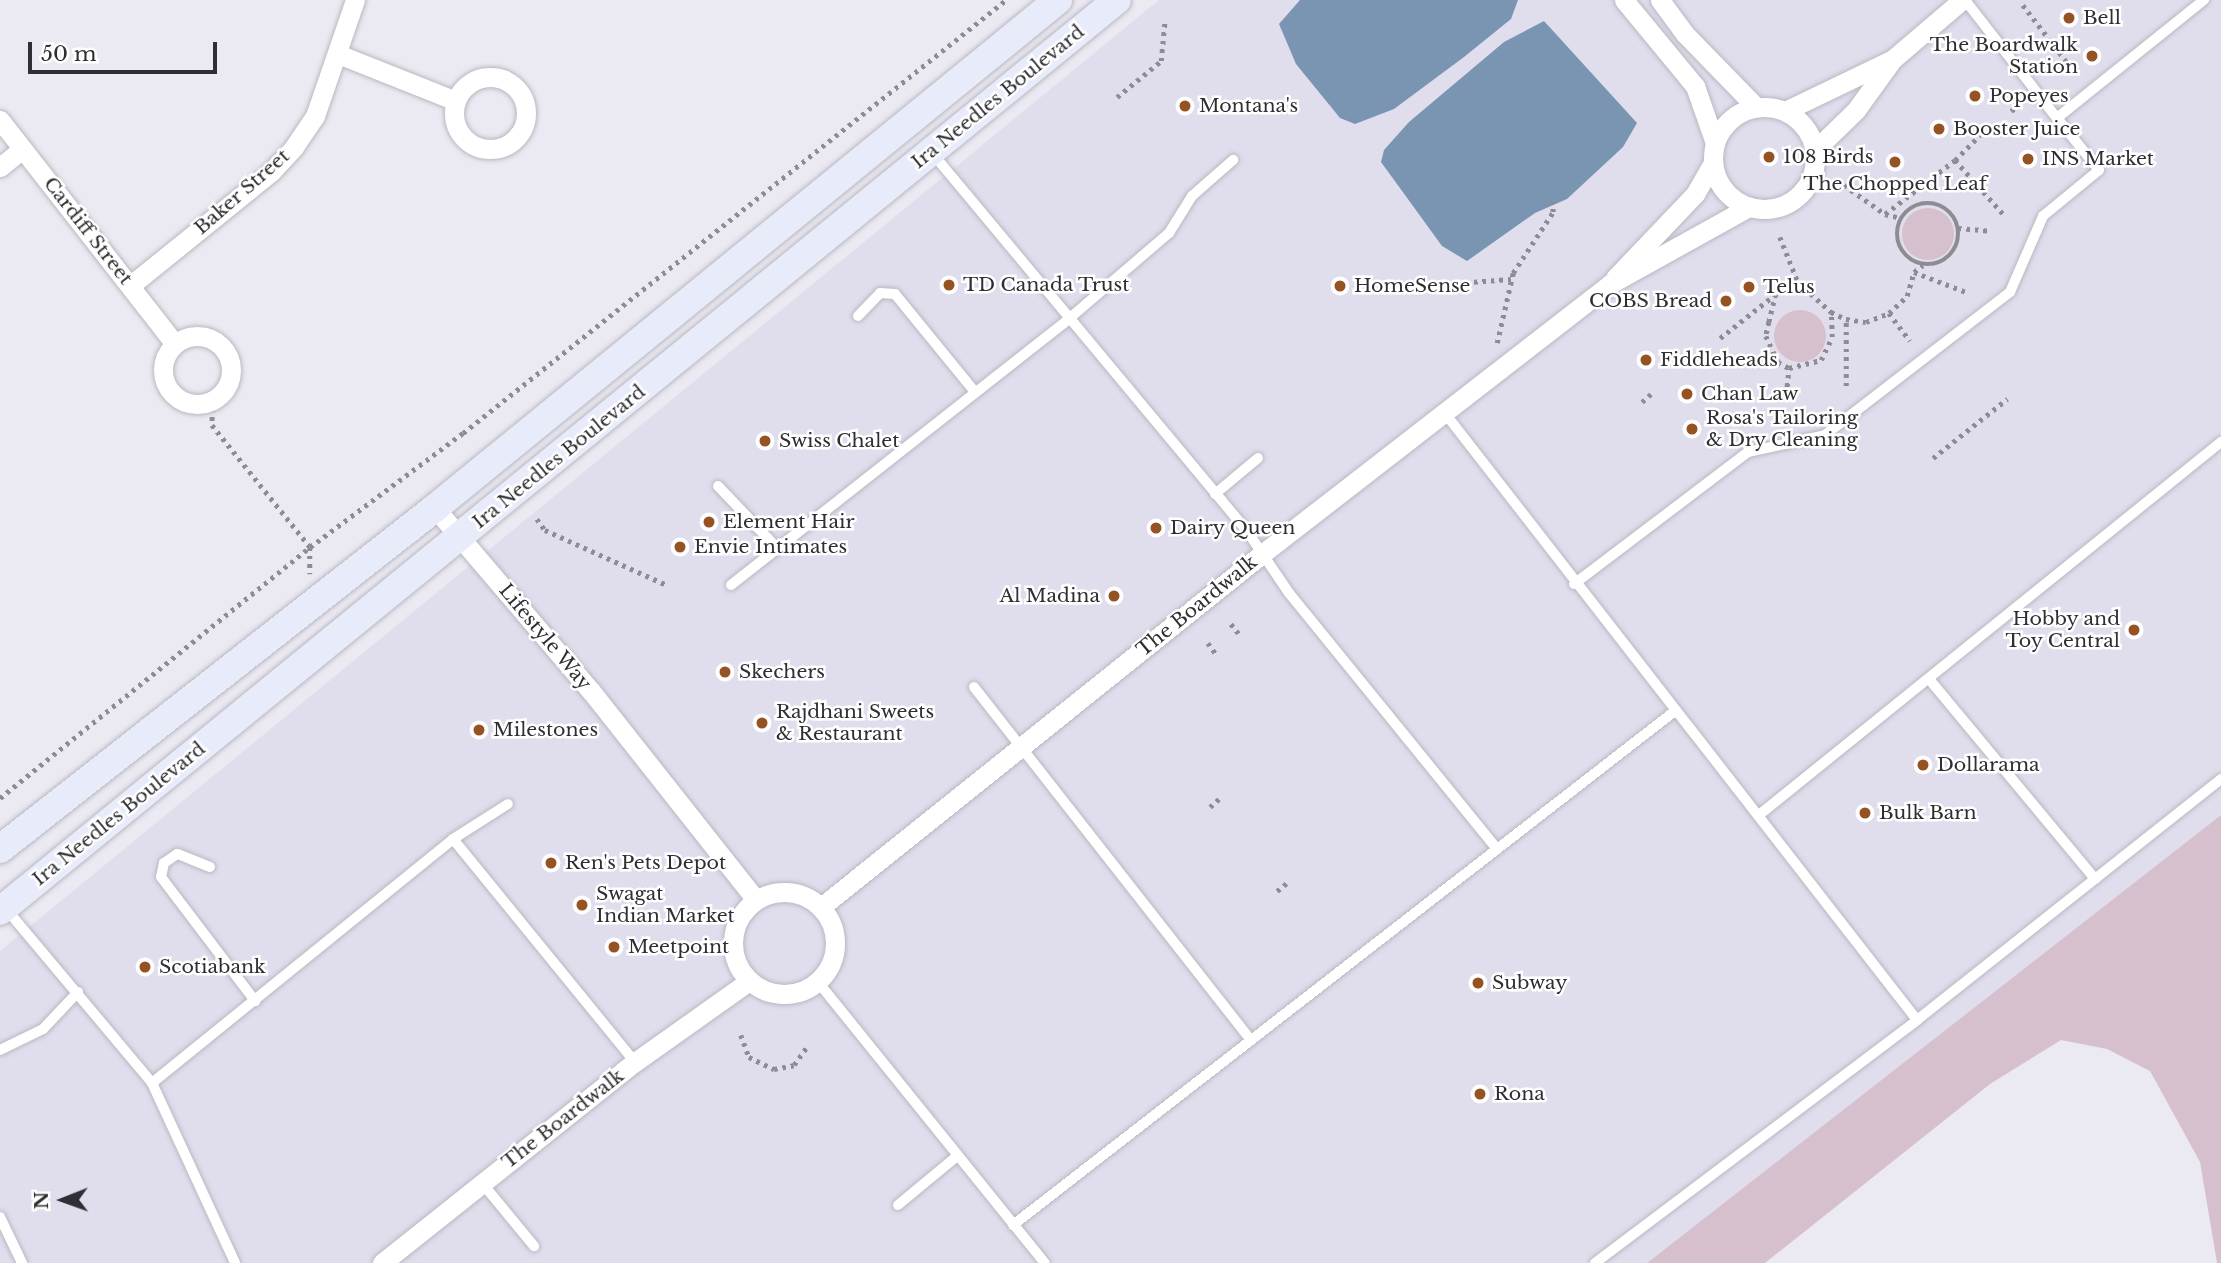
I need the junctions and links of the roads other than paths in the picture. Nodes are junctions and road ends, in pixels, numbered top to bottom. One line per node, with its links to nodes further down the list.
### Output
1 (355, 0): 8 (street, Baker Street)
2 (1058, 0): 34 (main road, Ira Needles Boulevard)
3 (1116, 0): 18 (main road, Ira Needles Boulevard)
4 (1624, 0): 15 (street)
5 (1660, 0): 11 (street)
6 (1963, 0): 9 (street); 13 (lane)
7 (2204, 0): 13 (lane)
8 (338, 54): 10 (street); 24 (street, Baker Street)
9 (1893, 59): 12 (street); 17 (street)
10 (456, 101)
11 (1755, 107): 12 (street); 15 (street)
12 (1785, 111): 17 (street)
13 (2057, 118): 38 (lane)
14 (0, 120): 16 (street, Cardiff Street)
15 (1715, 143): 20 (street)
16 (22, 149): 21 (street); 24 (street, Cardiff Street)
17 (1815, 150): 22 (street)
18 (931, 152): 26 (lane); 35 (main road, Ira Needles Boulevard)
19 (1233, 160): 26 (lane)
20 (1713, 163): 22 (street); 23 (street, The Boardwalk)
21 (0, 167)
22 (1749, 207): 23 (street, The Boardwalk)
23 (1610, 284): 29 (street, The Boardwalk)
24 (131, 285): 27 (street, Cardiff Street)
25 (858, 316): 28 (lane)
26 (1070, 317): 28 (lane); 33 (lane)
27 (175, 344): 27 (street)
28 (975, 392): 36 (lane)
29 (1444, 412): 37 (street, The Boardwalk); 38 (lane)
30 (2221, 442): 40 (lane)
31 (1258, 458): 33 (lane)
32 (718, 486): 36 (lane)
33 (1216, 494): 37 (lane)
34 (435, 508): 35 (street, Lifestyle Way); 48 (main road, Ira Needles Boulevard)
35 (461, 537): 52 (street, Lifestyle Way); 54 (main road, Ira Needles Boulevard)
36 (778, 548): 39 (lane)
37 (1262, 554): 43 (street, The Boardwalk); 49 (lane)
38 (1574, 584): 42 (lane)
39 (731, 585)
40 (1929, 679): 46 (lane); 51 (lane)
41 (974, 687): 43 (lane)
42 (1675, 710): 46 (lane); 49 (lane)
43 (1021, 747): 53 (street, The Boardwalk); 60 (lane)
44 (2221, 779): 51 (lane)
45 (508, 804): 47 (lane)
46 (1759, 815): 59 (lane)
47 (453, 839): 58 (lane); 62 (lane)
48 (0, 849)
49 (1497, 849): 60 (lane)
50 (210, 867): 58 (lane)
51 (2095, 879): 59 (lane)
52 (756, 900): 53 (street); 55 (street)
53 (821, 907): 56 (street)
54 (2, 909): 57 (lane)
55 (748, 981): 56 (street); 62 (street, The Boardwalk)
56 (818, 982): 64 (lane)
57 (78, 992): 61 (lane); 63 (lane)
58 (255, 1001): 63 (lane)
59 (1917, 1020): 74 (lane)
60 (1251, 1040): 68 (lane)
61 (0, 1050)
62 (635, 1062): 65 (street, The Boardwalk)
63 (152, 1083): 71 (lane)
64 (956, 1157): 66 (lane); 68 (lane)
65 (482, 1183): 69 (lane); 72 (street, The Boardwalk)
66 (898, 1205)
67 (0, 1217): 70 (lane)
68 (1013, 1225): 73 (lane)
69 (534, 1246)
70 (22, 1263)
71 (235, 1263)
72 (382, 1263)
73 (1045, 1263)
74 (1595, 1263)

